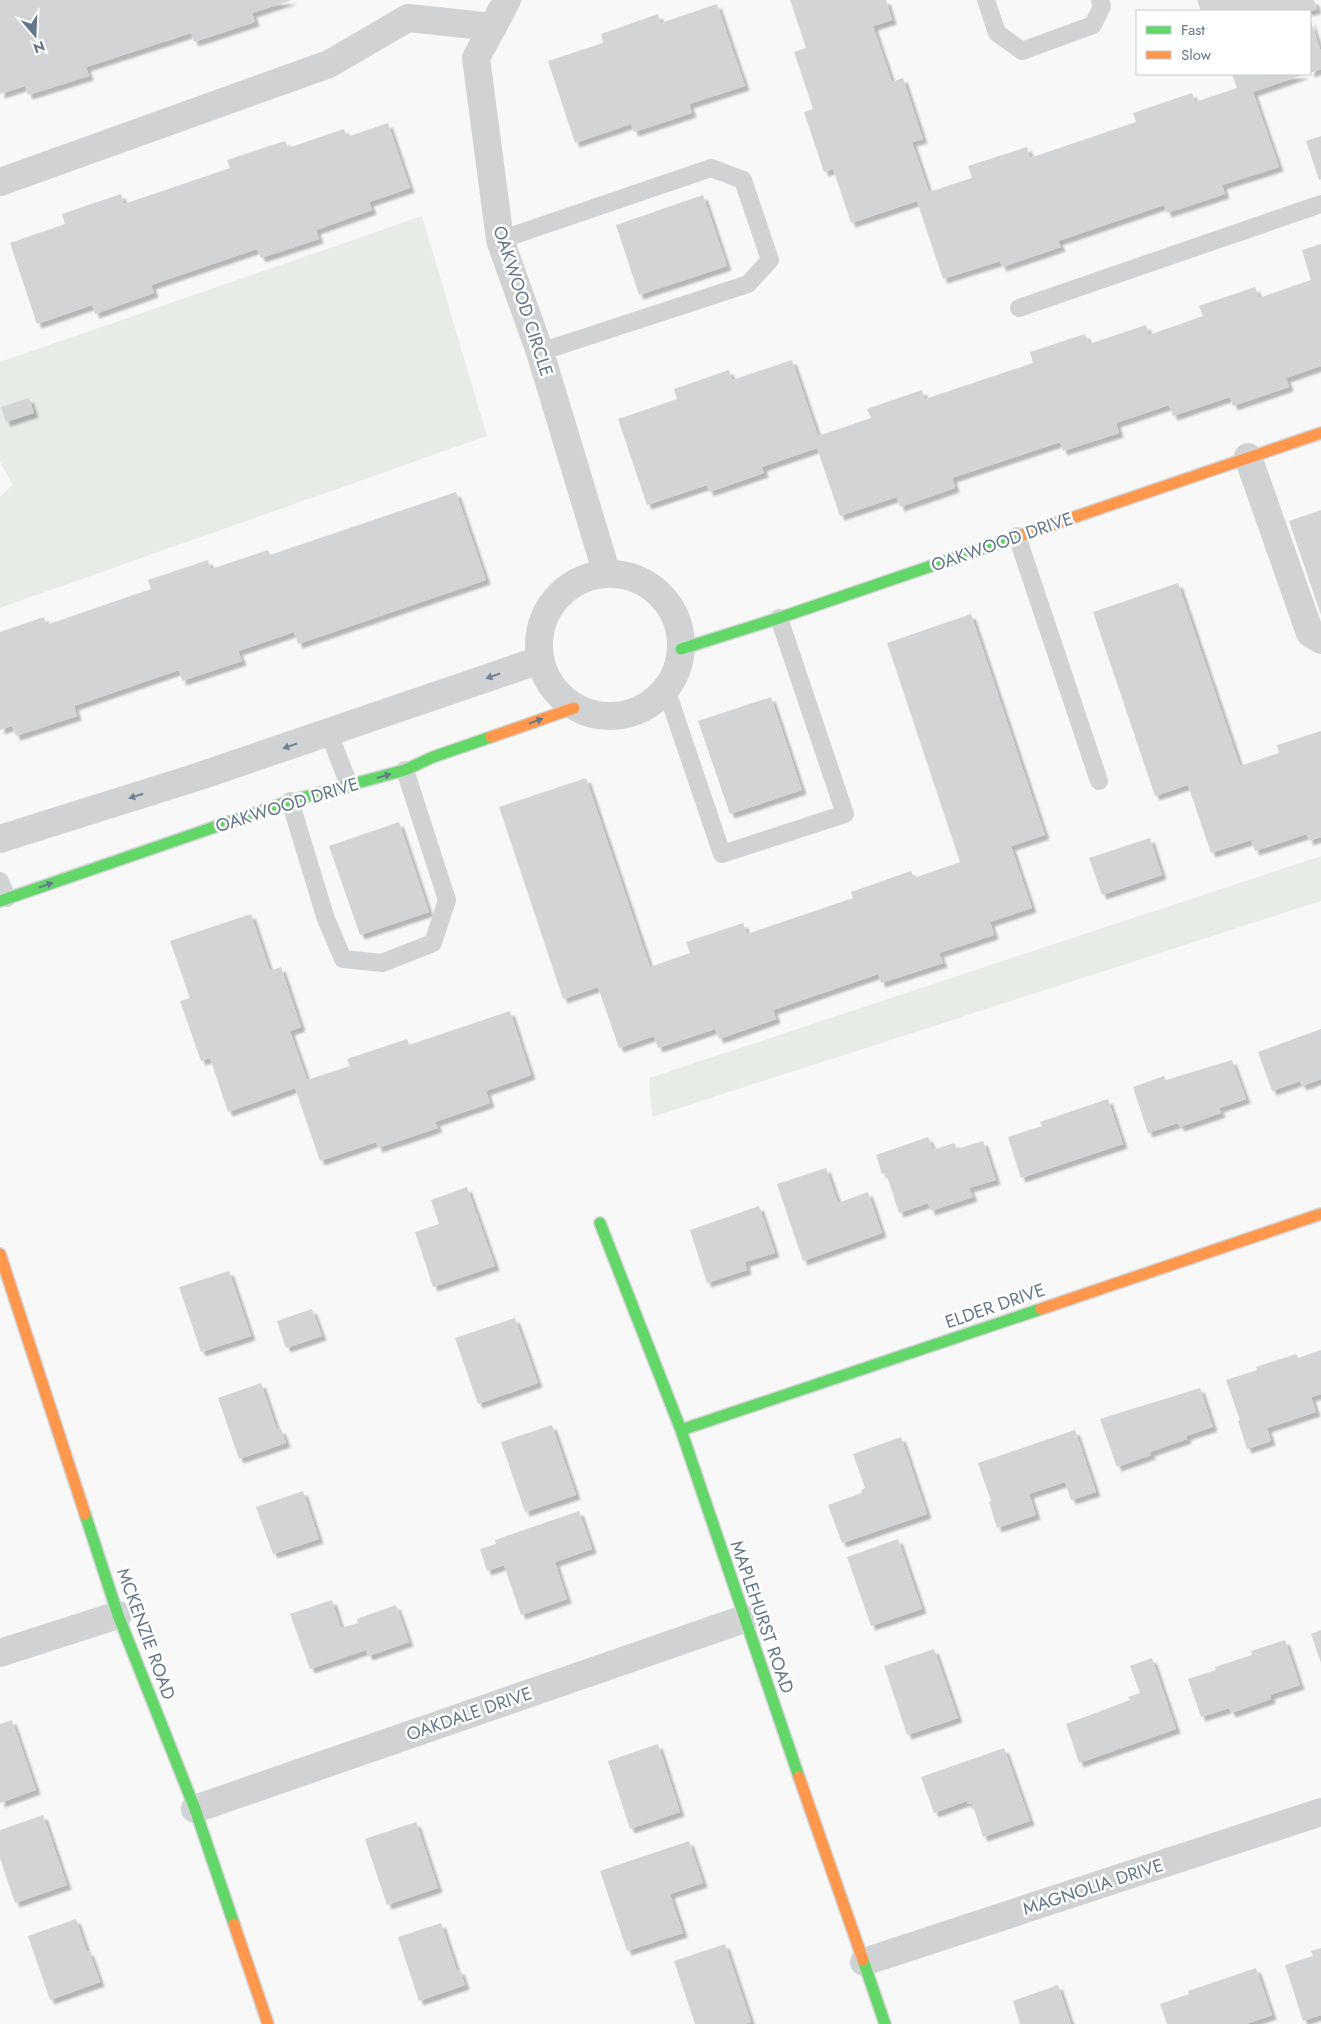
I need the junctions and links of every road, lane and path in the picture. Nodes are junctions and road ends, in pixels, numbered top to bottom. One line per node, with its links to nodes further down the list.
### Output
1 (507, 0): 5 (street, OAKWOOD CIRCLE)
2 (986, 0): 3 (lane)
3 (1100, 0)
4 (406, 9): 5 (street); 6 (street)
5 (493, 27): 8 (street, OAKWOOD CIRCLE)
6 (0, 182)
7 (1321, 204): 9 (lane)
8 (500, 240): 10 (street, OAKWOOD CIRCLE); 10 (lane)
9 (1019, 308)
10 (540, 352): 14 (street, OAKWOOD CIRCLE)
11 (1321, 433): 12 (street, OAKWOOD DRIVE)
12 (1248, 457): 13 (street, OAKWOOD DRIVE); 16 (street)
13 (1017, 536): 15 (street, OAKWOOD DRIVE); 23 (lane)
14 (607, 574): 17 (street); 18 (street)
15 (779, 618): 17 (street, OAKWOOD DRIVE); 19 (lane)
16 (1321, 640)
17 (682, 649): 19 (street)
18 (540, 660): 20 (street); 21 (street, one-way to 21)
19 (666, 689): 20 (street)
20 (574, 708): 22 (street, OAKWOOD DRIVE, one-way to 20)
21 (328, 733): 24 (lane); 26 (street, one-way to 26)
22 (405, 770): 24 (street, OAKWOOD DRIVE, one-way to 22); 25 (lane)
23 (1099, 781)
24 (349, 785): 25 (street, OAKWOOD DRIVE)
25 (290, 801): 28 (street, OAKWOOD DRIVE, one-way to 25)
26 (0, 839)
27 (0, 881): 28 (lane)
28 (4, 900)
29 (1321, 1214): 32 (street, ELDER DRIVE)
30 (600, 1223): 32 (street, MAPLEHURST ROAD)
31 (0, 1254): 33 (street, MCKENZIE ROAD)
32 (681, 1430): 34 (street, MAPLEHURST ROAD)
33 (118, 1615): 35 (street); 36 (street, MCKENZIE ROAD)
34 (744, 1619): 36 (street, OAKDALE DRIVE); 38 (street, MAPLEHURST ROAD)
35 (0, 1653)
36 (195, 1809): 39 (street, MCKENZIE ROAD)
37 (1321, 1812): 38 (street, MAGNOLIA DRIVE)
38 (864, 1962): 40 (street, MAPLEHURST ROAD)
39 (268, 2024)
40 (884, 2024)

